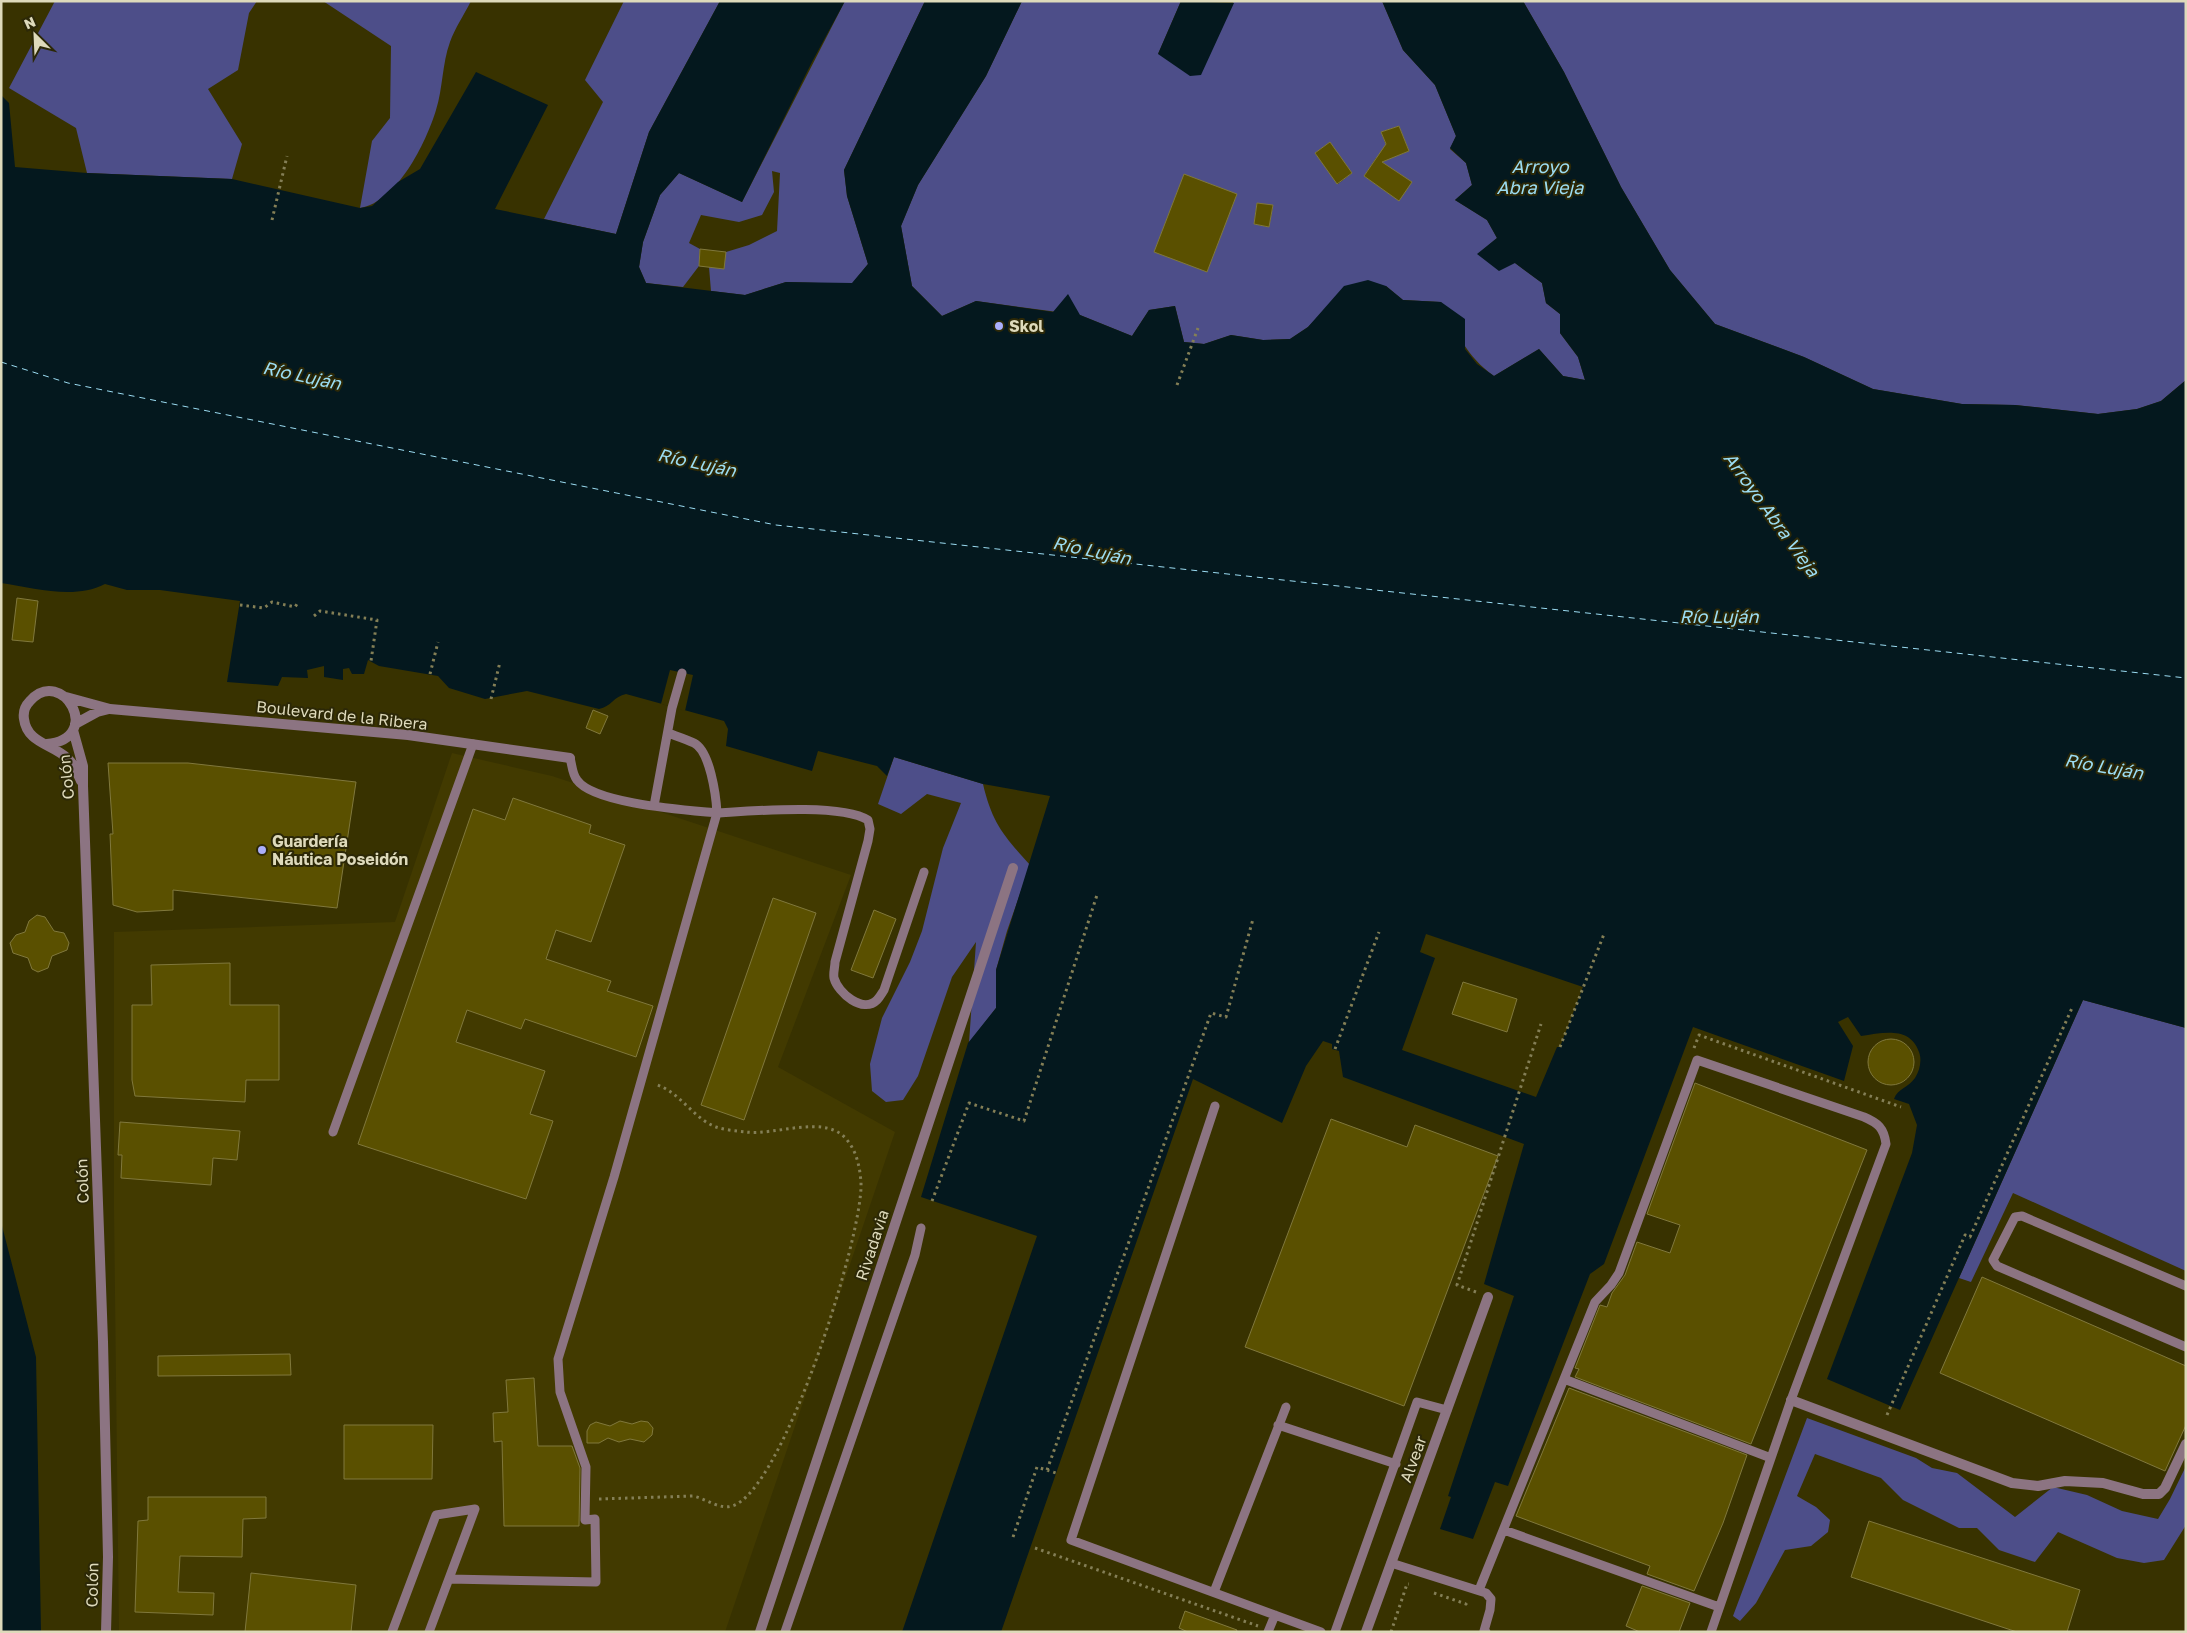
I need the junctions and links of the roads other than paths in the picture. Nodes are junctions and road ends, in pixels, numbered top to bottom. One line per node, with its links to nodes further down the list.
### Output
1 (682, 673): 5 (lane)
2 (66, 697): 3 (street, Boulevard de la Ribera); 4 (street); 6 (street)
3 (110, 709): 4 (street, Boulevard de la Ribera); 7 (street, Boulevard de la Ribera)
4 (74, 727): 6 (street); 9 (street, Colón)
5 (668, 733): 10 (lane); 11 (lane)
6 (47, 744): 9 (street)
7 (473, 744): 8 (street, Boulevard de la Ribera); 15 (lane)
8 (570, 758): 10 (lane)
9 (83, 786): 36 (street, Colón)
10 (654, 806): 11 (lane)
11 (717, 813): 13 (lane); 30 (lane)
12 (1013, 868): 39 (street, Rivadavia)
13 (924, 872)
14 (1215, 1106): 32 (lane)
15 (333, 1132)
16 (921, 1228): 40 (lane)
17 (2186, 1286): 19 (lane)
18 (1488, 1297): 23 (street, Alvear)
19 (2186, 1347)
20 (1564, 1379): 21 (lane); 26 (lane); 28 (lane)
21 (1791, 1400): 25 (street); 26 (lane)
22 (1286, 1407): 24 (lane)
23 (1447, 1410): 27 (lane); 29 (street, Alvear)
24 (1278, 1425): 27 (lane); 32 (lane)
25 (2186, 1444)
26 (1771, 1458): 33 (lane)
27 (1396, 1464): 42 (lane)
28 (1504, 1530): 31 (lane); 33 (lane)
29 (1392, 1563): 31 (lane); 43 (street, Alvear)
30 (449, 1579): 37 (lane); 38 (lane)
31 (1479, 1590): 44 (lane)
32 (1214, 1592): 34 (lane)
33 (1719, 1607): 45 (lane)
34 (1275, 1615): 35 (lane); 41 (lane)
35 (1269, 1631)
36 (106, 1632)
37 (392, 1632)
38 (429, 1632)
39 (760, 1632)
40 (785, 1632)
41 (1321, 1632)
42 (1335, 1632)
43 (1366, 1632)
44 (1486, 1632)
45 (1711, 1632)

